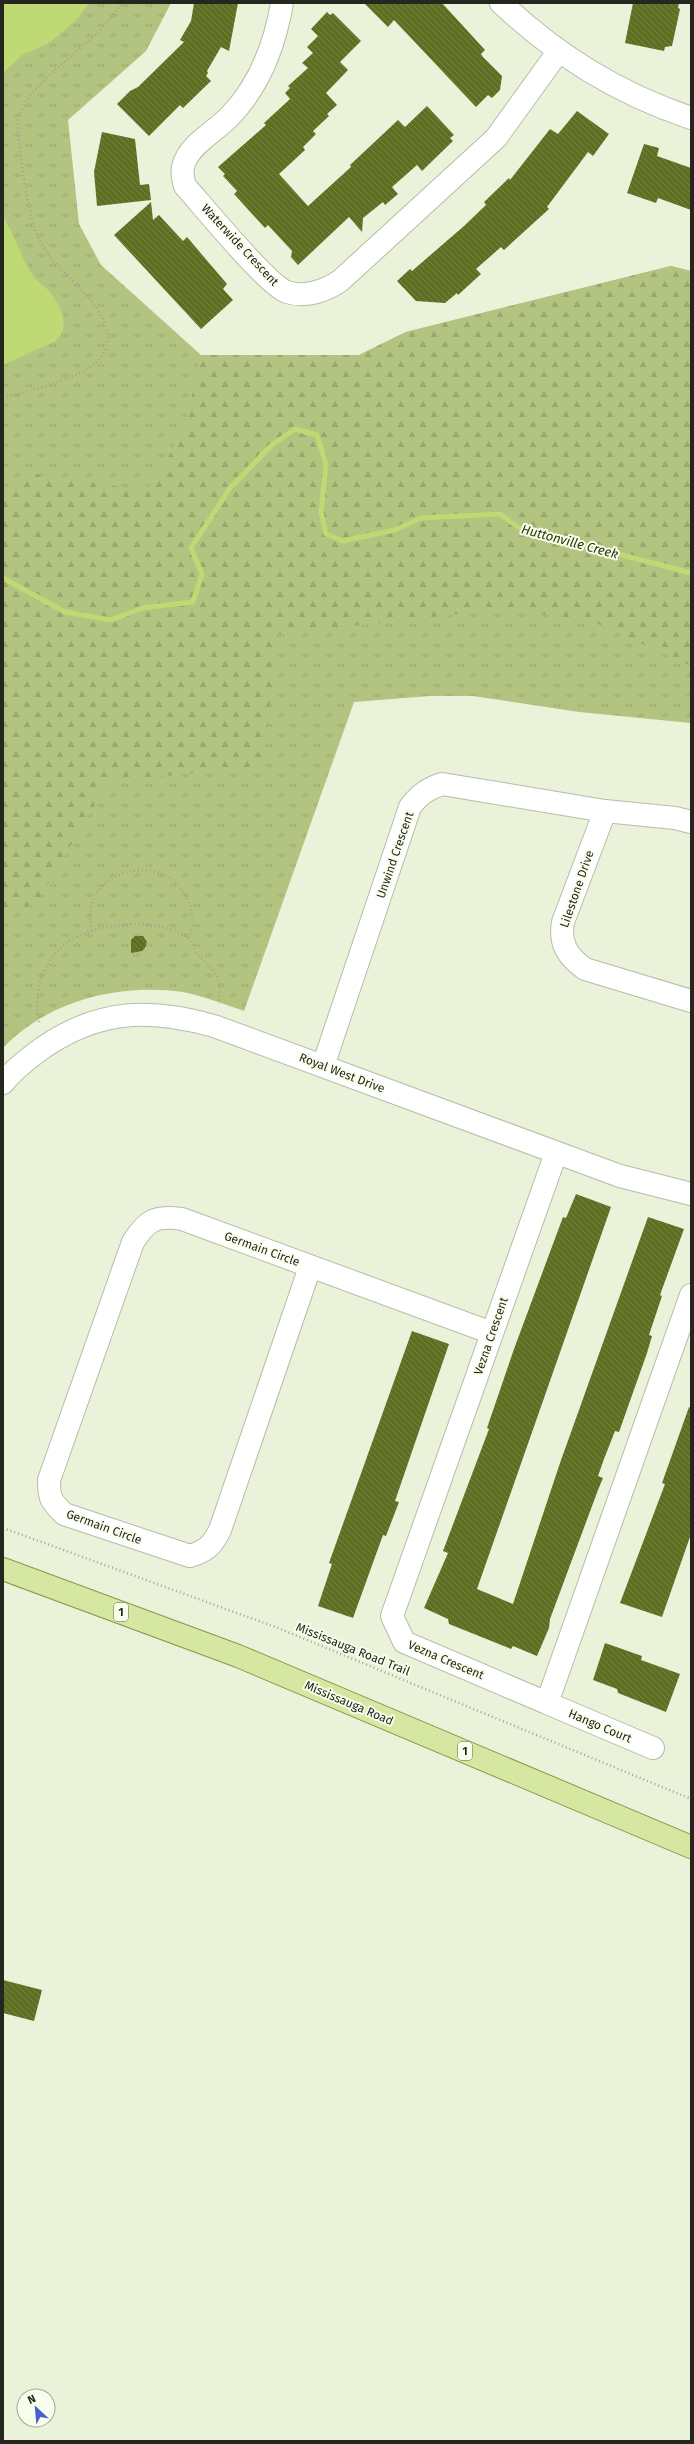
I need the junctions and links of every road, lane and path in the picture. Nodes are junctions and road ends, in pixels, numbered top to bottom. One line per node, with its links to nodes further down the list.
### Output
1 (121, 3): 6 (path)
2 (282, 3): 4 (street, Waterwide Crescent)
3 (501, 3): 4 (street)
4 (558, 52): 5 (street)
5 (691, 118)
6 (3, 398)
7 (605, 811): 8 (street, Unwind Crescent); 11 (street, Lilestone Drive); 14 (street, Unwind Crescent)
8 (691, 822)
9 (92, 931): 10 (path); 10 (path); 13 (path)
10 (188, 938): 12 (path)
11 (691, 1001)
12 (219, 1004)
13 (39, 1022)
14 (323, 1066): 15 (street, Royal West Drive); 16 (street, Royal West Drive)
15 (3, 1083)
16 (556, 1152): 17 (street, Royal West Drive); 20 (street, Vezna Crescent)
17 (691, 1194)
18 (310, 1267): 18 (street, Germain Circle); 20 (street, Germain Circle)
19 (691, 1295): 23 (street)
20 (492, 1333): 23 (street, Vezna Crescent)
21 (3, 1528): 25 (path, Mississauga Road Trail)
22 (3, 1569): 26 (main road, Mississauga Road / 1)
23 (547, 1703): 24 (street, Hango Court)
24 (653, 1748)
25 (691, 1799)
26 (691, 1847)

